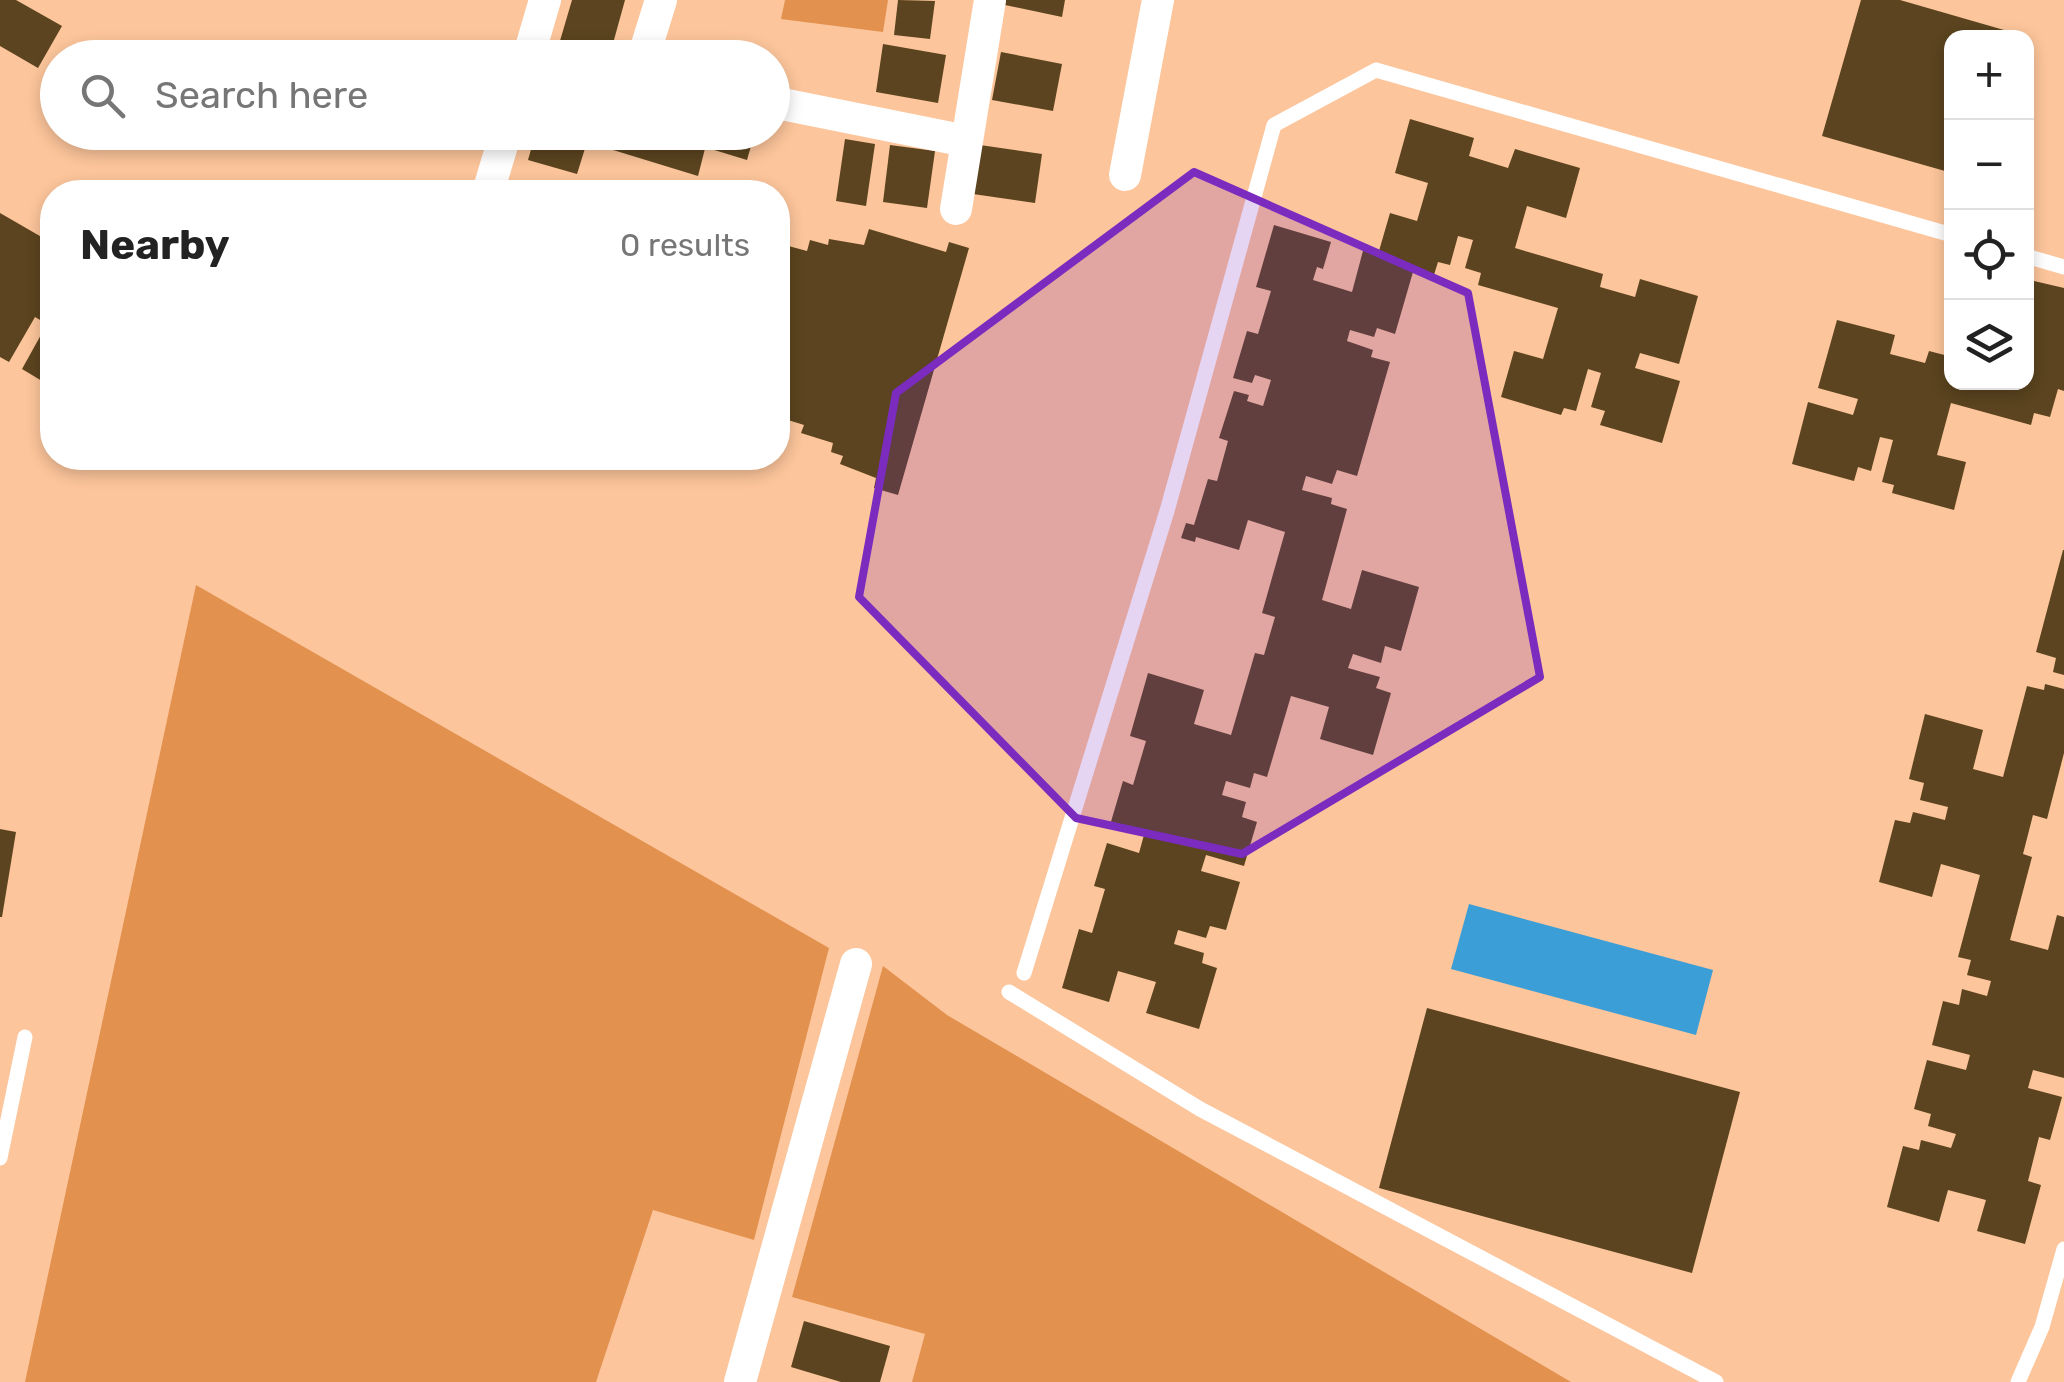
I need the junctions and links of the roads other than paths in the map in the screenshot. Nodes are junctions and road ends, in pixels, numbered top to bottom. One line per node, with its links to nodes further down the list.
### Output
1 (546, 0): 5 (street)
2 (660, 0): 6 (street)
3 (990, 0): 8 (street)
4 (1158, 0): 10 (street)
5 (534, 40)
6 (648, 40)
7 (790, 106): 8 (street)
8 (966, 140): 12 (street)
9 (501, 150): 11 (street)
10 (1125, 176)
11 (492, 180)
12 (956, 209)
13 (1944, 232): 17 (lane)
14 (2034, 258): 15 (lane)
15 (2064, 267)
16 (856, 964): 22 (street)
17 (1024, 973)
18 (1009, 992): 23 (lane)
19 (25, 1037): 20 (lane)
20 (0, 1158)
21 (2064, 1250): 24 (lane)
22 (740, 1382)
23 (1716, 1382)
24 (2018, 1382)

